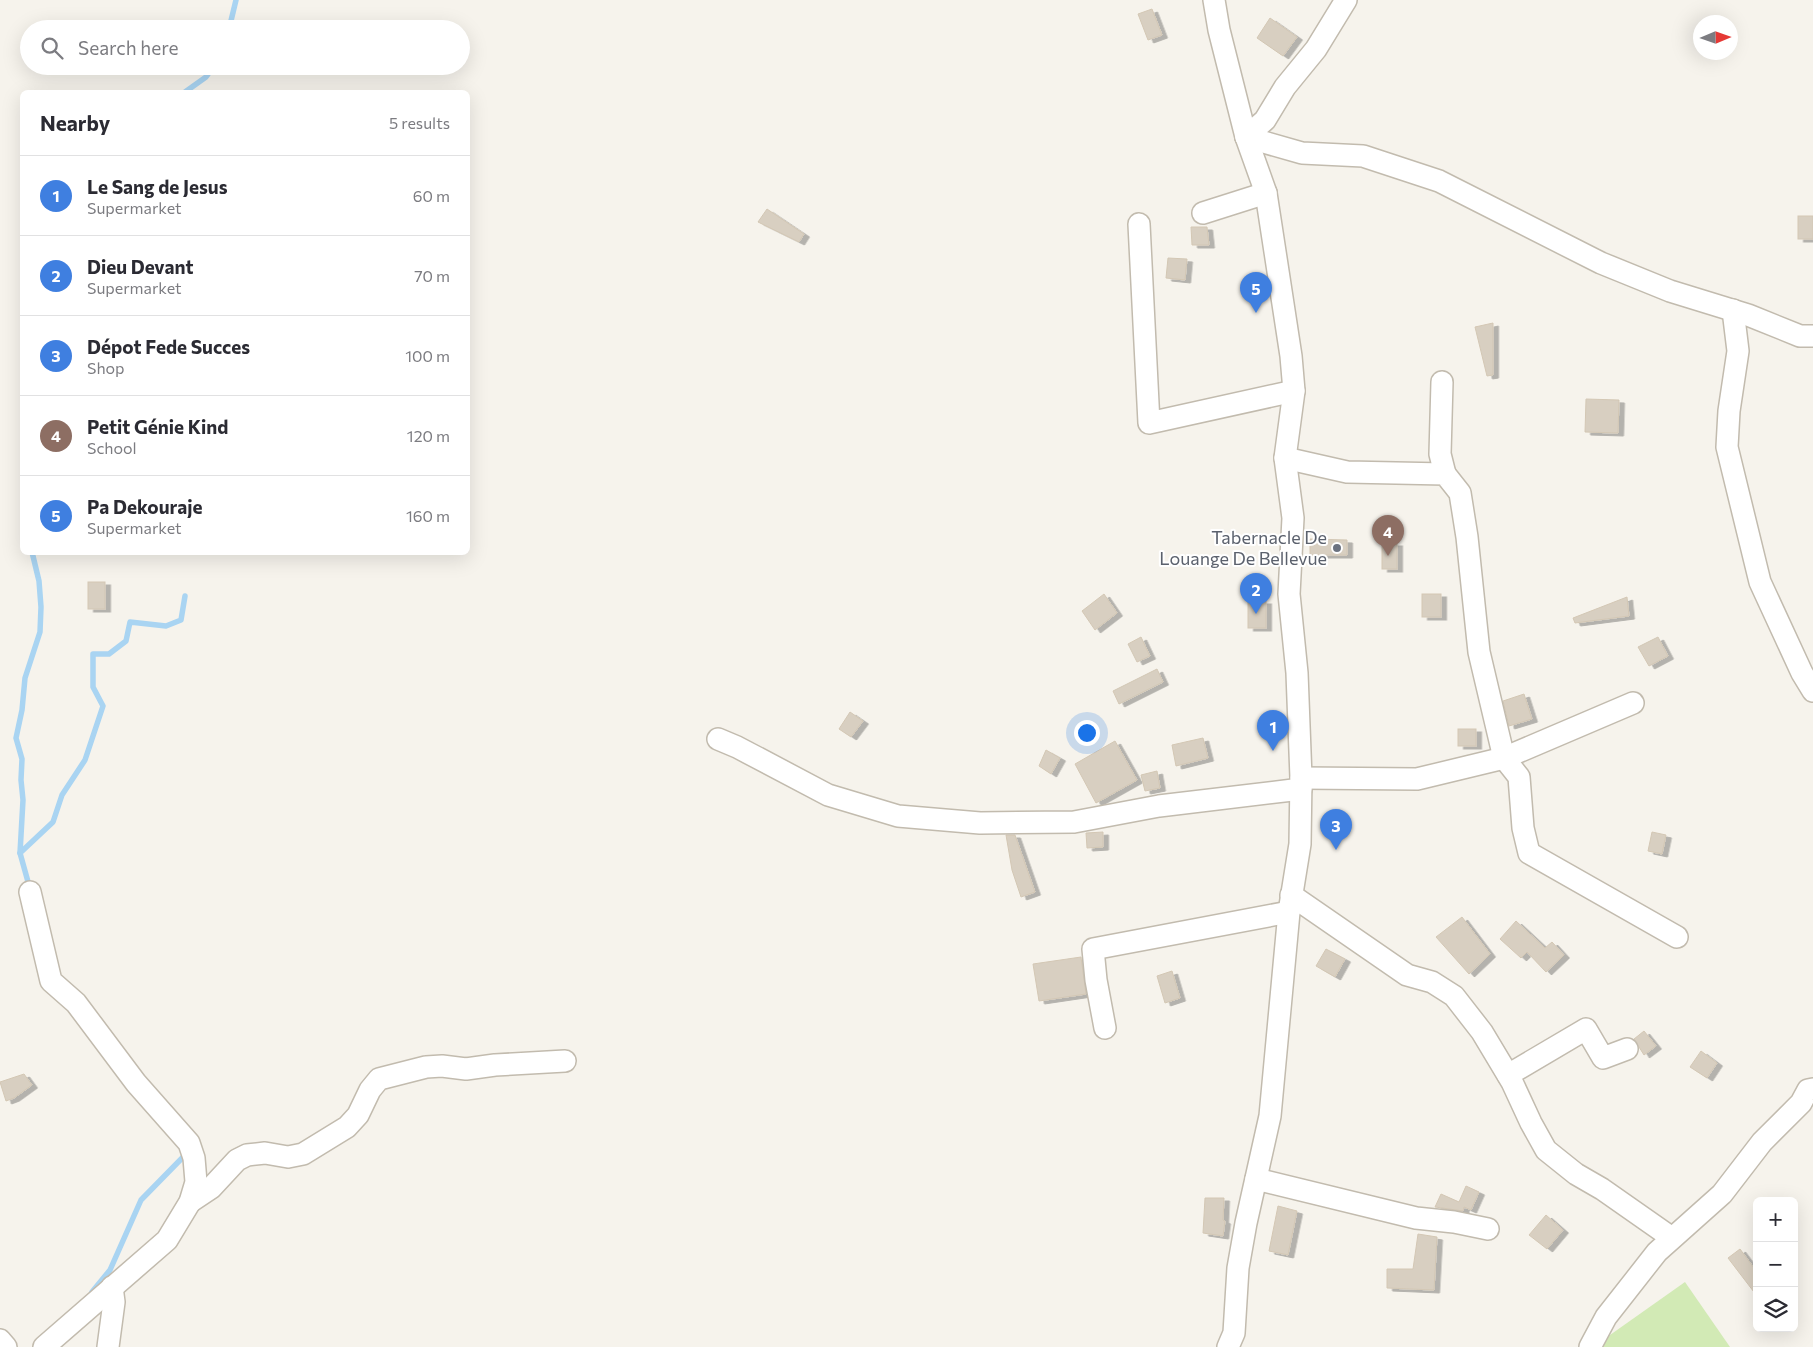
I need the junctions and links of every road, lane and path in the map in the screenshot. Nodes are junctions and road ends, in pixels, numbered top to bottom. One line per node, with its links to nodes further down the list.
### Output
1 (1214, 0): 3 (street)
2 (1346, 0): 3 (street)
3 (1246, 137): 4 (street); 7 (street)
4 (1266, 193): 5 (street); 10 (street)
5 (1203, 213)
6 (1138, 224): 10 (street)
7 (1733, 310): 8 (street); 13 (street)
8 (1813, 336)
9 (1442, 382): 12 (street)
10 (1294, 391): 11 (street)
11 (1285, 458): 12 (street); 17 (street)
12 (1445, 474): 16 (street)
13 (1813, 690)
14 (1633, 703): 16 (street)
15 (718, 739): 17 (street)
16 (1504, 758): 17 (street); 20 (street)
17 (1301, 783): 19 (street)
18 (30, 892): 27 (street)
19 (1290, 904): 21 (street); 24 (street); 26 (street)
20 (1677, 938)
21 (1105, 1028)
22 (1628, 1049): 24 (street)
23 (565, 1061): 27 (street)
24 (1508, 1075): 29 (street)
25 (1811, 1088): 29 (street)
26 (1256, 1179): 28 (street); 35 (street)
27 (190, 1202): 30 (street)
28 (1488, 1229)
29 (1672, 1238): 36 (street)
30 (112, 1287): 33 (street); 34 (street)
31 (0, 1340): 32 (street)
32 (6, 1347)
33 (44, 1347)
34 (108, 1347)
35 (1228, 1347)
36 (1590, 1347)

